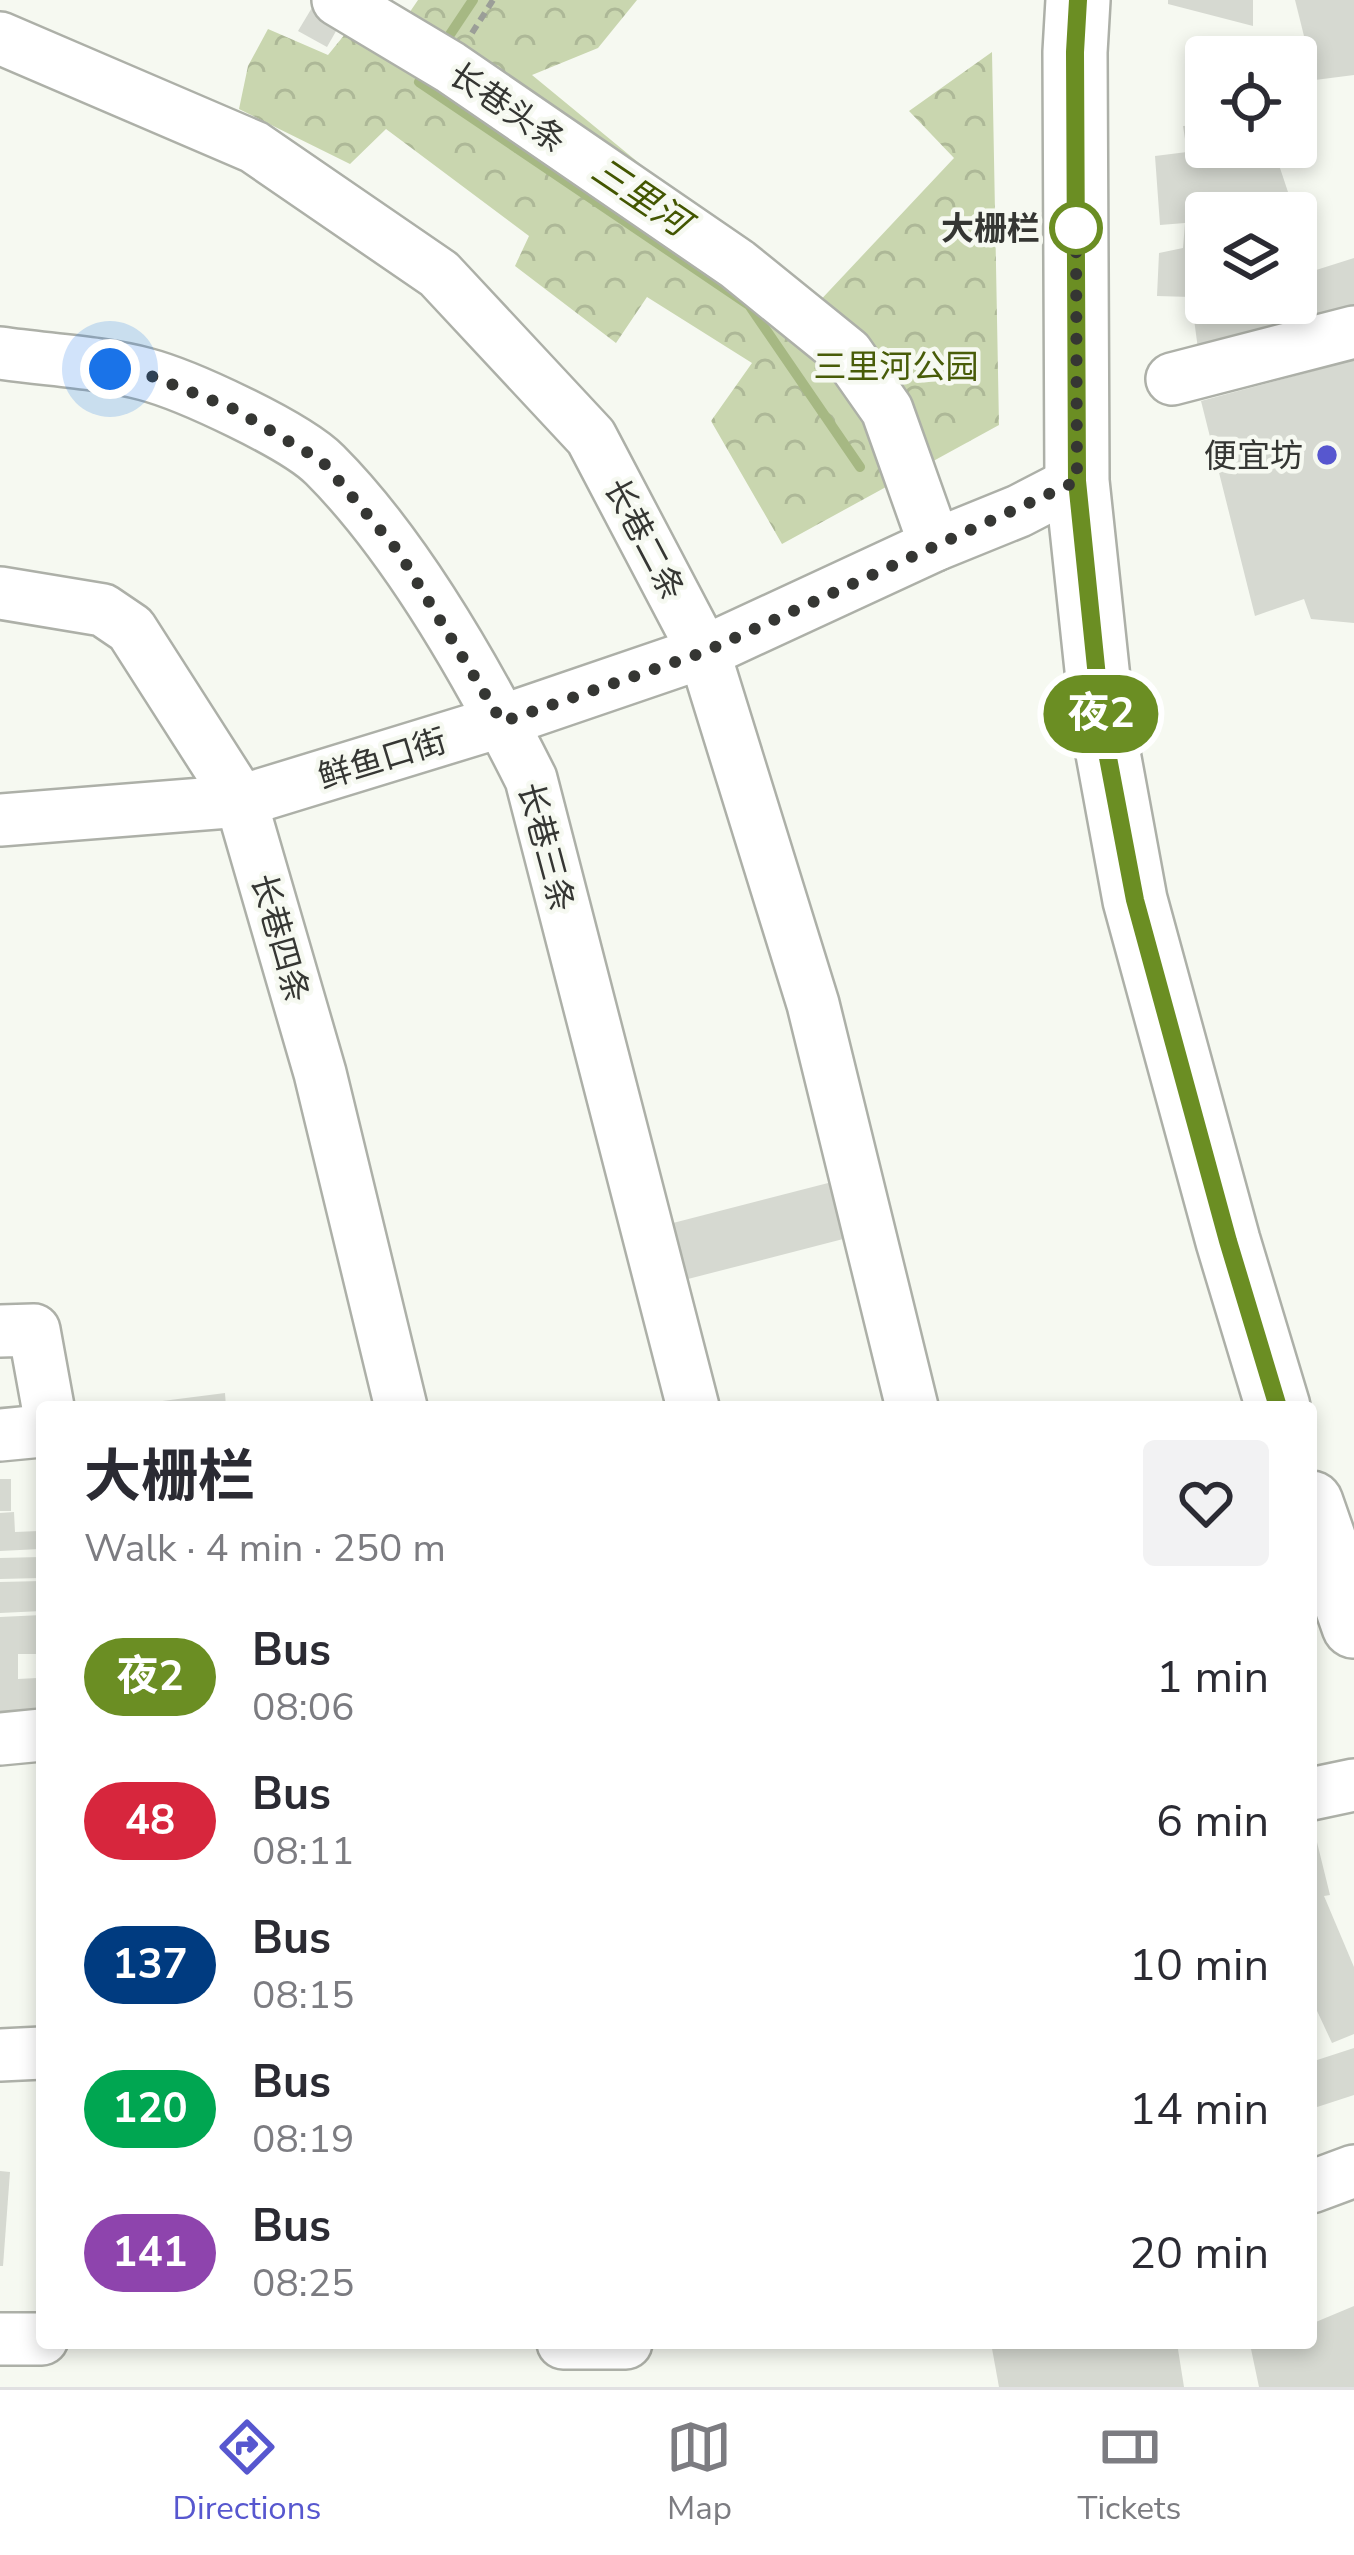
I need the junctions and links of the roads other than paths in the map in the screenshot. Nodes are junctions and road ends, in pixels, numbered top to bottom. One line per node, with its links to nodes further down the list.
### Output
1 (338, 0): 8 (street, 长巷头条)
2 (1078, 0): 7 (main road)
3 (0, 38): 10 (street, 长巷二条)
4 (1354, 332): 6 (street)
5 (0, 353): 11 (street, 长巷三条)
6 (1172, 380)
7 (1077, 481): 8 (street, 鲜鱼口街); 19 (main road)
8 (935, 545): 10 (street, 鲜鱼口街)
9 (0, 593): 12 (street, 长巷四条)
10 (704, 652): 11 (street, 鲜鱼口街); 18 (street, 长巷二条)
11 (502, 722): 12 (street, 鲜鱼口街); 17 (street, 长巷三条)
12 (241, 801): 13 (street, 鲜鱼口街); 16 (street, 长巷四条)
13 (0, 820)
14 (0, 1331): 15 (street)
15 (47, 1401)
16 (400, 1401)
17 (691, 1401)
18 (911, 1401)
19 (1277, 1401)
20 (36, 1432): 21 (street)
21 (0, 1435)
22 (1317, 1520): 23 (main road)
23 (1354, 1625)
24 (36, 1736): 25 (street)
25 (0, 1739)
26 (1354, 1785): 27 (street)
27 (1317, 1793)
28 (36, 2053): 29 (street)
29 (0, 2055)
30 (1354, 2171): 31 (street)
31 (1317, 2185)
32 (0, 2339): 33 (street)
33 (36, 2339)

